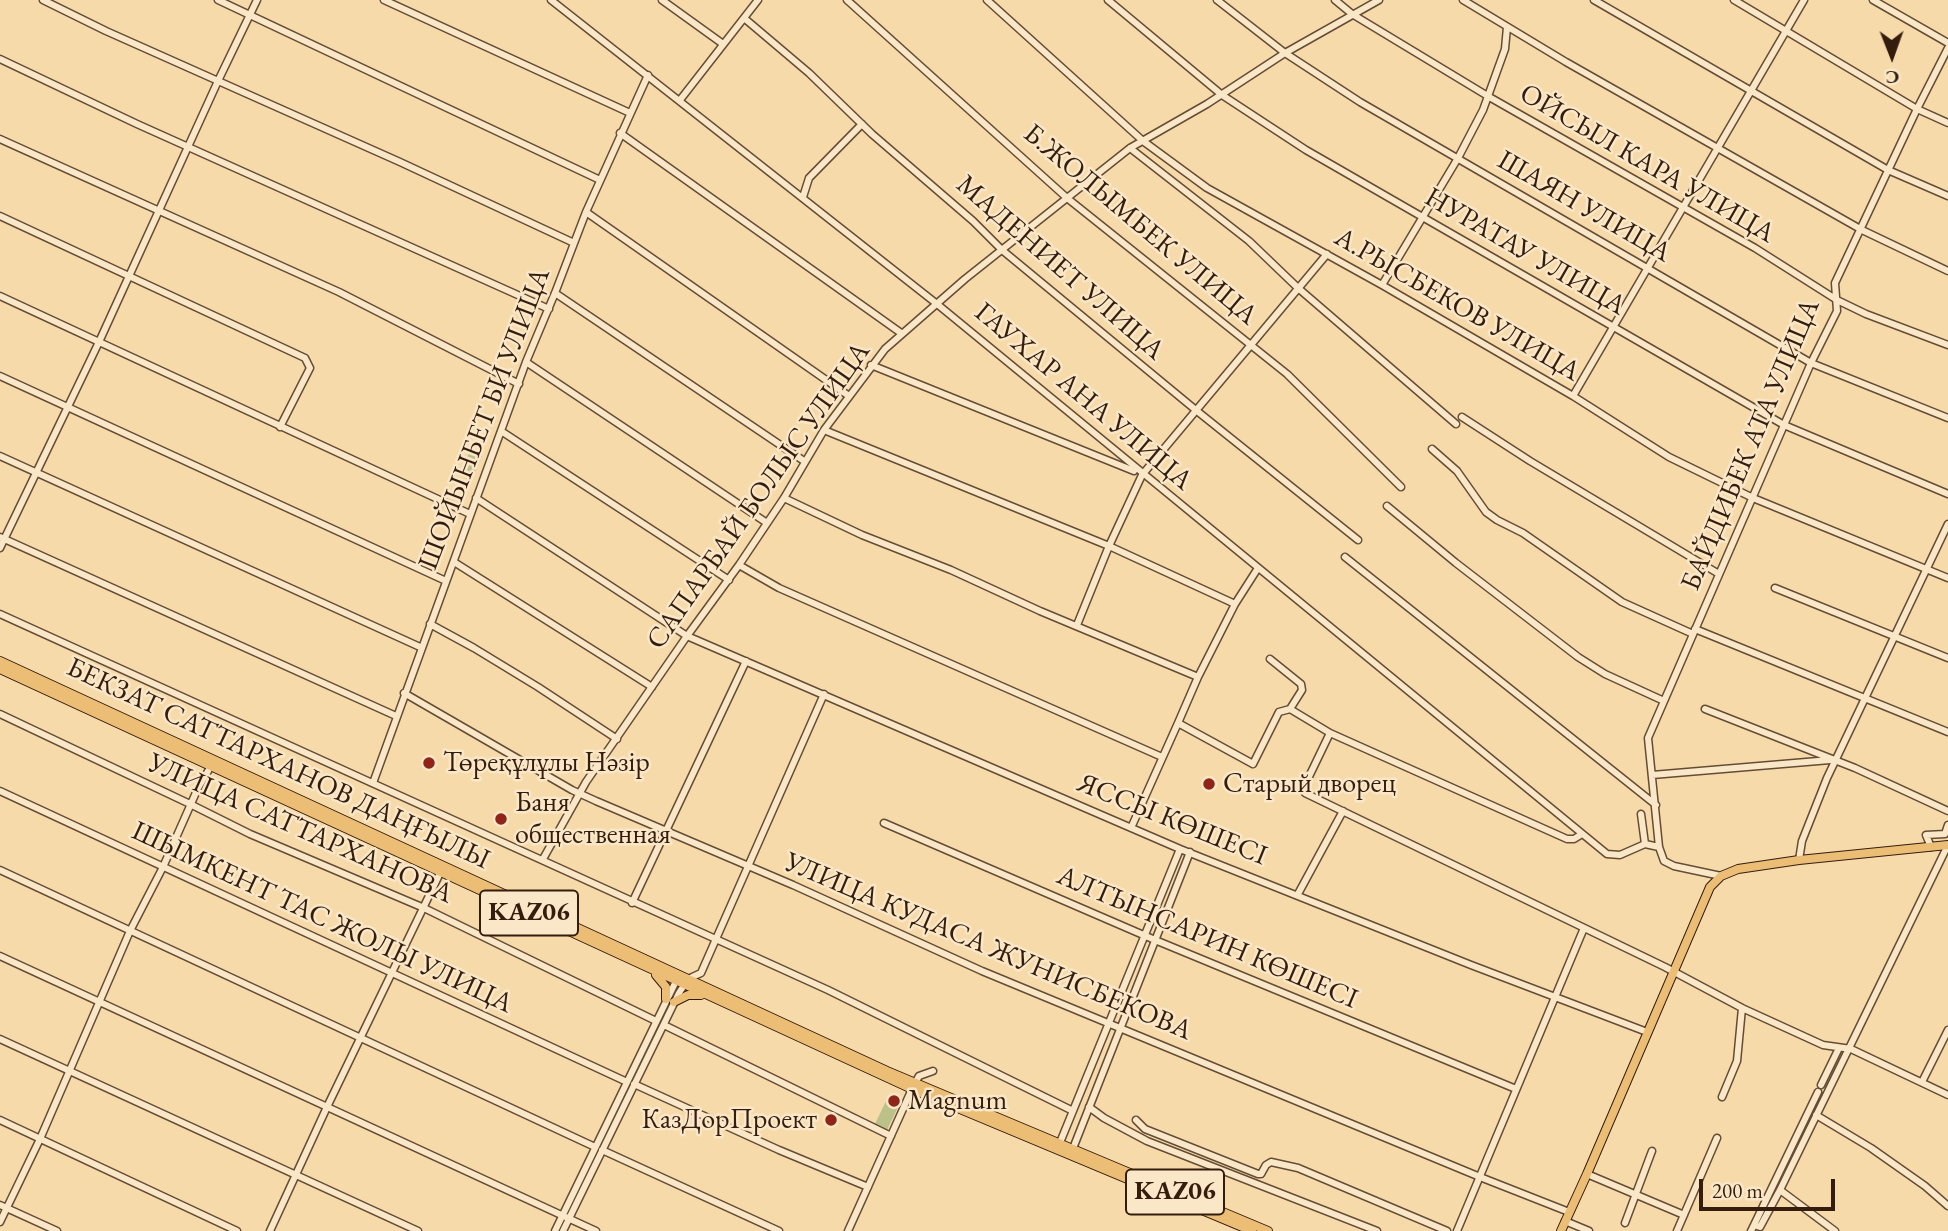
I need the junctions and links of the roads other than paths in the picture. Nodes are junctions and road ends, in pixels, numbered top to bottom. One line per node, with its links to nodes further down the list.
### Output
1 (43, 0): 30 (street)
2 (218, 0): 20 (street)
3 (257, 0): 20 (street)
4 (384, 0): 36 (street)
5 (551, 0): 29 (street, ГАУХАР АНА УЛИЦА)
6 (662, 0): 25 (street)
7 (758, 0): 21 (street)
8 (847, 0): 50 (street, Б.ЖОЛЫМБЕК УЛИЦА)
9 (987, 0): 41 (street, А.РЫСБЕКОВ УЛИЦА)
10 (1108, 0): 32 (street, НУРАТАУ УЛИЦА)
11 (1217, 0): 27 (street, ШАЯН УЛИЦА)
12 (1335, 0): 19 (street, ОЙСЫЛ КАРА УЛИЦА)
13 (1379, 0): 19 (street, САПАРБАЙ БОЛЫС УЛИЦА)
14 (1463, 0): 22 (street)
15 (1594, 0): 31 (street)
16 (1734, 0): 23 (street)
17 (1804, 0): 23 (street)
18 (1873, 0): 24 (street)
19 (1353, 14): 27 (street, САПАРБАЙ БОЛЫС УЛИЦА); 33 (street, ОЙСЫЛ КАРА УЛИЦА)
20 (250, 15): 30 (street); 47 (street)
21 (744, 18): 25 (street); 38 (street, МАДЕНИЕТ УЛИЦА)
22 (1507, 27): 33 (street); 43 (street)
23 (1785, 32): 31 (street); 35 (street)
24 (1948, 43)
25 (723, 44): 34 (street)
26 (1948, 48): 35 (street, БАЙДИБЕК АТА УЛИЦА)
27 (1285, 53): 32 (street, САПАРБАЙ БОЛЫС УЛИЦА); 45 (street, ШАЯН УЛИЦА)
28 (0, 59): 42 (street)
29 (648, 75): 34 (street, ГАУХАР АНА УЛИЦА); 36 (street, ШОЙЫНБЕТ БИ УЛИЦА)
30 (218, 81): 42 (street); 57 (street)
31 (1751, 91): 43 (street); 46 (street)
32 (1222, 95): 41 (street, САПАРБАЙ БОЛЫС УЛИЦА); 55 (street, НУРАТАУ УЛИЦА)
33 (1488, 97): 45 (street); 51 (street, ОЙСЫЛ КАРА УЛИЦА)
34 (680, 100): 49 (street, ГАУХАР АНА УЛИЦА)
35 (1917, 109): 37 (street); 46 (street, БАЙДИБЕК АТА УЛИЦА)
36 (629, 113): 39 (street, ШОЙЫНБЕТ БИ УЛИЦА)
37 (1948, 123)
38 (862, 124): 49 (street); 58 (street, МАДЕНИЕТ УЛИЦА)
39 (620, 133): 47 (street, ШОЙЫНБЕТ БИ УЛИЦА); 71 (street)
40 (0, 139): 52 (street)
41 (1143, 141): 44 (street, САПАРБАЙ БОЛЫС УЛИЦА); 59 (street, А.РЫСБЕКОВ УЛИЦА)
42 (190, 147): 52 (street); 69 (street)
43 (1718, 147): 51 (street); 56 (street)
44 (1130, 148): 50 (street, САПАРБАЙ БОЛЫС УЛИЦА); 64 (street)
45 (1458, 158): 55 (street); 60 (street, ШАЯН УЛИЦА)
46 (1888, 170): 48 (street); 56 (street, БАЙДИБЕК АТА УЛИЦА)
47 (600, 180): 53 (street, ШОЙЫНБЕТ БИ УЛИЦА)
48 (1948, 196)
49 (803, 197): 68 (street, ГАУХАР АНА УЛИЦА)
50 (1067, 198): 58 (street, САПАРБАЙ БОЛЫС УЛИЦА); 73 (street, Б.ЖОЛЫМБЕК УЛИЦА)
51 (1681, 208): 60 (street); 67 (street, ОЙСЫЛ КАРА УЛИЦА)
52 (159, 212): 62 (street); 79 (street)
53 (586, 212): 57 (street, ШОЙЫНБЕТ БИ УЛИЦА); 80 (street)
54 (0, 216): 62 (street)
55 (1423, 217): 63 (street); 70 (street, НУРАТАУ УЛИЦА)
56 (1861, 230): 61 (street); 67 (street, БАЙДИБЕК АТА УЛИЦА)
57 (574, 243): 65 (street, ШОЙЫНБЕТ БИ УЛИЦА)
58 (1002, 250): 68 (street, САПАРБАЙ БОЛЫС УЛИЦА); 83 (street, МАДЕНИЕТ УЛИЦА)
59 (1327, 254): 63 (street, А.РЫСБЕКОВ УЛИЦА); 64 (street)
60 (1646, 268): 70 (street); 76 (street, ШАЯН УЛИЦА)
61 (1948, 271)
62 (129, 276): 72 (street); 88 (street)
63 (1382, 285): 81 (street, А.РЫСБЕКОВ УЛИЦА)
64 (1298, 288): 73 (street); 86 (street)
65 (555, 293): 69 (street, ШОЙЫНБЕТ БИ УЛИЦА); 93 (street)
66 (0, 296): 72 (street)
67 (1837, 300): 74 (street, ОЙСЫЛ КАРА УЛИЦА); 76 (street, БАЙДИБЕК АТА УЛИЦА)
68 (937, 304): 71 (street, САПАРБАЙ БОЛЫС УЛИЦА); 95 (street, ГАУХАР АНА УЛИЦА)
69 (549, 309): 75 (street, ШОЙЫНБЕТ БИ УЛИЦА)
70 (1613, 326): 81 (street); 87 (street, НУРАТАУ УЛИЦА)
71 (901, 333): 77 (street, САПАРБАЙ БОЛЫС УЛИЦА)
72 (99, 342): 82 (street); 88 (street)
73 (1250, 345): 83 (street); 96 (street, Б.ЖОЛЫМБЕК УЛИЦА)
74 (1948, 345)
75 (526, 362): 79 (street, ШОЙЫНБЕТ БИ УЛИЦА); 103 (street)
76 (1811, 363): 85 (street, ШАЯН УЛИЦА); 87 (street, БАЙДИБЕК АТА УЛИЦА)
77 (871, 365): 80 (street, САПАРБАЙ БОЛЫС УЛИЦА); 95 (street)
78 (0, 376): 82 (street)
79 (519, 384): 90 (street, ШОЙЫНБЕТ БИ УЛИЦА)
80 (849, 396): 89 (street, САПАРБАЙ БОЛЫС УЛИЦА)
81 (1573, 396): 100 (street, А.РЫСБЕКОВ УЛИЦА)
82 (68, 407): 94 (street); 117 (street)
83 (1197, 411): 95 (street); 106 (street, МАДЕНИЕТ УЛИЦА)
84 (1462, 417): 114 (street)
85 (1948, 418)
86 (1456, 424)
87 (1784, 425): 97 (street, НУРАТАУ УЛИЦА); 100 (street, БАЙДИБЕК АТА УЛИЦА)
88 (280, 427): 102 (street)
89 (824, 430): 93 (street, САПАРБАЙ БОЛЫС УЛИЦА); 107 (street)
90 (501, 431): 98 (street, ШОЙЫНБЕТ БИ УЛИЦА); 116 (street)
91 (1432, 449): 123 (street)
92 (0, 456): 94 (street)
93 (804, 461): 99 (street, САПАРБАЙ БОЛЫС УЛИЦА)
94 (37, 473): 105 (street); 126 (street)
95 (1142, 475): 107 (street); 112 (street, ГАУХАР АНА УЛИЦА)
96 (1401, 487)
97 (1948, 494)
98 (476, 498): 102 (street, ШОЙЫНБЕТ БИ УЛИЦА); 124 (street, ЯССЫ КӨШЕСІ)
99 (784, 498): 103 (street, САПАРБАЙ БОЛЫС УЛИЦА); 122 (street)
100 (1753, 498): 113 (street, А.РЫСБЕКОВ УЛИЦА); 114 (street, БАЙДИБЕК АТА УЛИЦА)
101 (1387, 506): 136 (street)
102 (470, 514): 110 (street, ШОЙЫНБЕТ БИ УЛИЦА)
103 (767, 523): 111 (street, САПАРБАЙ БОЛЫС УЛИЦА)
104 (1948, 524): 113 (street)
105 (2, 538): 108 (street); 140 (street)
106 (1358, 540)
107 (1109, 546): 119 (street); 122 (street)
108 (0, 548)
109 (1345, 557): 153 (street)
110 (454, 562): 117 (street, ШОЙЫНБЕТ БИ УЛИЦА); 132 (street)
111 (739, 565): 116 (street, САПАРБАЙ БОЛЫС УЛИЦА); 145 (street)
112 (1258, 568): 119 (street); 161 (street, ГАУХАР АНА УЛИЦА)
113 (1927, 569): 115 (street, А.РЫСБЕКОВ УЛИЦА); 125 (street)
114 (1719, 574): 123 (street, БАЙДИБЕК АТА УЛИЦА)
115 (1948, 578)
116 (729, 580): 124 (street, САПАРБАЙ БОЛЫС УЛИЦА)
117 (446, 581): 121 (street, ШОЙЫНБЕТ БИ УЛИЦА)
118 (1775, 588): 125 (street)
119 (1236, 604): 131 (street)
120 (0, 614): 149 (street)
121 (430, 624): 126 (street, ШОЙЫНБЕТ БИ УЛИЦА); 144 (street)
122 (1077, 625): 131 (street)
123 (1694, 632): 135 (street); 136 (street, БАЙДИБЕК АТА УЛИЦА)
124 (687, 636): 129 (street, ЯССЫ КӨШЕСІ); 132 (street, САПАРБАЙ БОЛЫС УЛИЦА)
125 (1893, 637): 127 (street); 135 (street)
126 (421, 647): 133 (street, ШОЙЫНБЕТ БИ УЛИЦА)
127 (1948, 658)
128 (1270, 659): 137 (street)
129 (746, 661): 134 (street, ЯССЫ КӨШЕСІ); 160 (street)
130 (3, 668): 147 (main road, БЕКЗАТ САТТАРХАНОВ ДАҢҒЫЛЫ / KАZ06); 166 (main road, БЕКЗАТ САТТАРХАНОВ ДАҢҒЫЛЫ / KАZ06)
131 (1198, 677): 141 (street)
132 (652, 687): 144 (street, САПАРБАЙ БОЛЫС УЛИЦА)
133 (404, 694): 140 (street, ШОЙЫНБЕТ БИ УЛИЦА); 151 (street, УЛИЦА КУДАСА ЖУНИСБЕКОВА)
134 (824, 694): 159 (street, ЯССЫ КӨШЕСІ); 171 (street)
135 (1863, 699): 142 (street); 146 (street)
136 (1664, 701): 148 (street, БАЙДИБЕК АТА УЛИЦА)
137 (1290, 709): 141 (street); 143 (street)
138 (1706, 709): 146 (street)
139 (0, 715): 152 (street, УЛИЦА САТТАРХАНОВА)
140 (396, 716): 149 (street, ШОЙЫНБЕТ БИ УЛИЦА)
141 (1178, 723): 145 (street)
142 (1948, 732)
143 (1329, 733): 154 (street); 161 (street)
144 (617, 739): 151 (street, САПАРБАЙ БОЛЫС УЛИЦА)
145 (1162, 757): 159 (street)
146 (1835, 759): 148 (street); 155 (street); 170 (street)
147 (211, 766): 152 (street); 166 (main road, БЕКЗАТ САТТАРХАНОВ ДАҢҒЫЛЫ / KАZ06)
148 (1652, 775): 153 (street, БАЙДИБЕК АТА УЛИЦА)
149 (373, 783): 169 (street)
150 (0, 791): 172 (street, ШЫМКЕНТ ТАС ЖОЛЫ УЛИЦА)
151 (580, 793): 160 (street, УЛИЦА КУДАСА ЖУНИСБЕКОВА); 169 (street, САПАРБАЙ БОЛЫС УЛИЦА)
152 (191, 804): 172 (street); 178 (street, УЛИЦА САТТАРХАНОВА)
153 (1656, 805): 164 (street, БАЙДИБЕК АТА УЛИЦА)
154 (1343, 811): 176 (street); 179 (street)
155 (1948, 811)
156 (1641, 814): 162 (street)
157 (884, 823): 181 (street, АЛТЫНСАРИН КӨШЕСІ)
158 (1948, 825): 165 (street)
159 (1131, 828): 167 (street, ЯССЫ КӨШЕСІ)
160 (667, 831): 171 (street, УЛИЦА КУДАСА ЖУНИСБЕКОВА); 177 (street)
161 (1582, 834): 162 (street, ГАУХАР АНА УЛИЦА)
162 (1645, 844): 164 (street)
163 (1948, 845): 165 (main road); 203 (street)
164 (1659, 847): 175 (street)
165 (1930, 847): 170 (main road)
166 (398, 848): 173 (main road, БЕКЗАТ САТТАРХАНОВ ДАҢҒЫЛЫ / KАZ06)
167 (1180, 849): 168 (street, ЯССЫ КӨШЕСІ); 181 (street)
168 (1190, 852): 176 (street, ЯССЫ КӨШЕСІ); 183 (street)
169 (543, 859): 177 (street)
170 (1799, 860): 175 (main road)
171 (747, 865): 182 (street); 195 (street, УЛИЦА КУДАСА ЖУНИСБЕКОВА)
172 (163, 867): 180 (street); 187 (street, ШЫМКЕНТ ТАС ЖОЛЫ УЛИЦА)
173 (442, 869): 178 (street); 185 (main road, БЕКЗАТ САТТАРХАНОВ ДАҢҒЫЛЫ / KАZ06)
174 (0, 870): 180 (street)
175 (1721, 876): 186 (main road)
176 (1298, 894): 190 (street, ЯССЫ КӨШЕСІ)
177 (632, 903): 182 (street)
178 (424, 908): 187 (street); 194 (street, УЛИЦА САТТАРХАНОВА)
179 (1584, 928): 186 (street); 190 (street)
180 (130, 931): 192 (street); 201 (street)
181 (1145, 934): 183 (street, АЛТЫНСАРИН КӨШЕСІ); 195 (street)
182 (716, 940): 188 (street); 214 (street)
183 (1155, 940): 197 (street); 209 (street, АЛТЫНСАРИН КӨШЕСІ)
184 (0, 956): 192 (street)
185 (644, 964): 188 (main road, БЕКЗАТ САТТАРХАНОВ ДАҢҒЫЛЫ / KАZ06); 191 (main road)
186 (1673, 972): 193 (street); 199 (main road)
187 (392, 974): 201 (street); 207 (street, ШЫМКЕНТ ТАС ЖОЛЫ УЛИЦА)
188 (684, 979): 189 (main road, БЕКЗАТ САТТАРХАНОВ ДАҢҒЫЛЫ / KАZ06); 191 (street); 208 (main road, БЕКЗАТ САТТАРХАНОВ ДАҢҒЫЛЫ / KАZ06)
189 (710, 996): 191 (main road); 208 (main road, БЕКЗАТ САТТАРХАНОВ ДАҢҒЫЛЫ / KАZ06)
190 (1555, 997): 199 (street, ЯССЫ КӨШЕСІ); 209 (street)
191 (670, 1001): 194 (street); 196 (street)
192 (99, 1002): 204 (street); 212 (street)
193 (1742, 1008): 202 (street); 211 (street)
194 (656, 1021): 207 (street)
195 (1109, 1023): 197 (street, УЛИЦА КУДАСА ЖУНИСБЕКОВА); 214 (street)
196 (664, 1025): 207 (street); 218 (street)
197 (1120, 1028): 213 (street); 228 (street, УЛИЦА КУДАСА ЖУНИСБЕКОВА)
198 (1948, 1030): 206 (street)
199 (1647, 1032): 226 (main road)
200 (0, 1039): 204 (street)
201 (360, 1039): 212 (street); 222 (street)
202 (1839, 1048): 203 (street); 239 (street)
203 (1851, 1049): 206 (street); 215 (street)
204 (69, 1071): 220 (street); 227 (street)
205 (933, 1071): 208 (street)
206 (1922, 1082): 210 (street)
207 (630, 1083): 222 (street); 229 (street, ШЫМКЕНТ ТАС ЖОЛЫ УЛИЦА)
208 (914, 1086): 218 (street); 221 (main road, БЕКЗАТ САТТАРХАНОВ ДАҢҒЫЛЫ / KАZ06)
209 (1516, 1089): 228 (street)
210 (1948, 1095)
211 (1722, 1097)
212 (327, 1107): 227 (street); 236 (street)
213 (1089, 1107): 224 (street); 251 (street)
214 (1073, 1111): 221 (street)
215 (1816, 1115): 230 (street); 232 (street)
216 (0, 1120): 220 (street)
217 (1136, 1120): 252 (street)
218 (891, 1136): 229 (street)
219 (1717, 1138): 234 (street)
220 (40, 1139): 233 (street); 241 (street)
221 (1058, 1147): 224 (main road, БЕКЗАТ САТТАРХАНОВ ДАҢҒЫЛЫ / KАZ06)
222 (598, 1149): 236 (street); 247 (street)
223 (1652, 1151): 231 (street)
224 (1071, 1153): 225 (main road, БЕКЗАТ САТТАРХАНОВ ДАҢҒЫЛЫ / KАZ06)
225 (1121, 1173): 249 (main road, БЕКЗАТ САТТАРХАНОВ ДАҢҒЫЛЫ / KАZ06); 250 (main road, БЕКЗАТ САТТАРХАНОВ ДАҢҒЫЛЫ / KАZ06)
226 (1587, 1174): 231 (street); 235 (main road)
227 (296, 1175): 242 (street); 243 (street)
228 (1480, 1177): 235 (street, УЛИЦА КУДАСА ЖУНИСБЕКОВА); 253 (street)
229 (868, 1187): 248 (street)
230 (1780, 1190): 239 (street); 257 (street)
231 (1635, 1195): 234 (street); 238 (street)
232 (1948, 1206)
233 (3, 1207): 237 (street); 240 (street)
234 (1684, 1215): 256 (street)
235 (1567, 1216): 254 (main road); 255 (street, УЛИЦА КУДАСА ЖУНИСБЕКОВА)
236 (565, 1217): 244 (street); 245 (street); 246 (street)
237 (0, 1222)
238 (1625, 1223)
239 (1757, 1229)
240 (57, 1231)
241 (237, 1231)
242 (270, 1231)
243 (418, 1231)
244 (555, 1231)
245 (563, 1231)
246 (596, 1231)
247 (779, 1231)
248 (848, 1231)
249 (1252, 1231)
250 (1268, 1231)
251 (1377, 1231)
252 (1447, 1231)
253 (1457, 1231)
254 (1561, 1231)
255 (1589, 1231)
256 (1677, 1231)
257 (1835, 1231)

